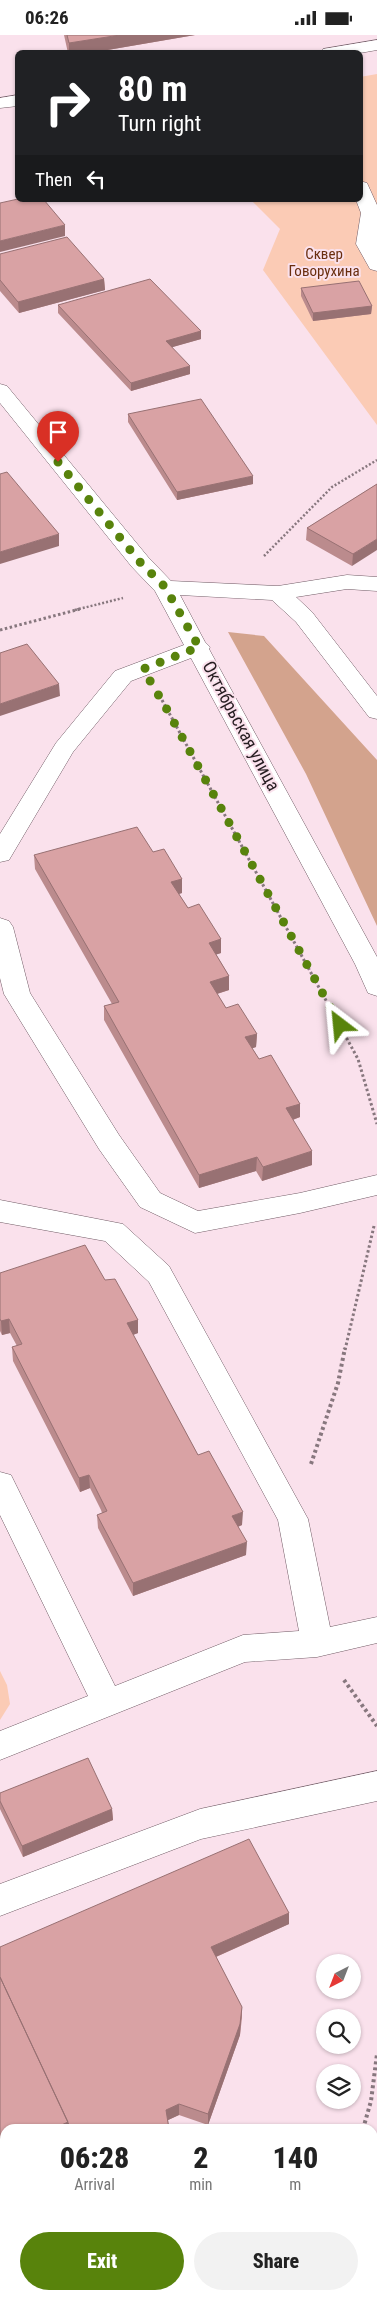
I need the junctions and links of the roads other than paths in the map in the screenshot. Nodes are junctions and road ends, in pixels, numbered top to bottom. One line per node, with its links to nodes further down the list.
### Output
1 (377, 45): 2 (street)
2 (347, 50)
3 (15, 100): 4 (street)
4 (0, 103)
5 (363, 194): 6 (street)
6 (377, 265)
7 (0, 390): 9 (street, Октябрьская улица)
8 (377, 584): 10 (street)
9 (165, 587): 10 (street); 11 (street, Октябрьская улица)
10 (278, 593): 12 (street)
11 (199, 647): 13 (street); 15 (street, Октябрьская улица)
12 (377, 712)
13 (0, 854)
14 (0, 927): 16 (street)
15 (377, 987)
16 (377, 1185)
17 (0, 1211): 20 (street)
18 (0, 1484): 21 (street)
19 (377, 1629): 20 (street)
20 (317, 1643): 21 (street)
21 (107, 1701): 22 (street)
22 (0, 1745)
23 (377, 1786): 24 (street)
24 (0, 1900)

